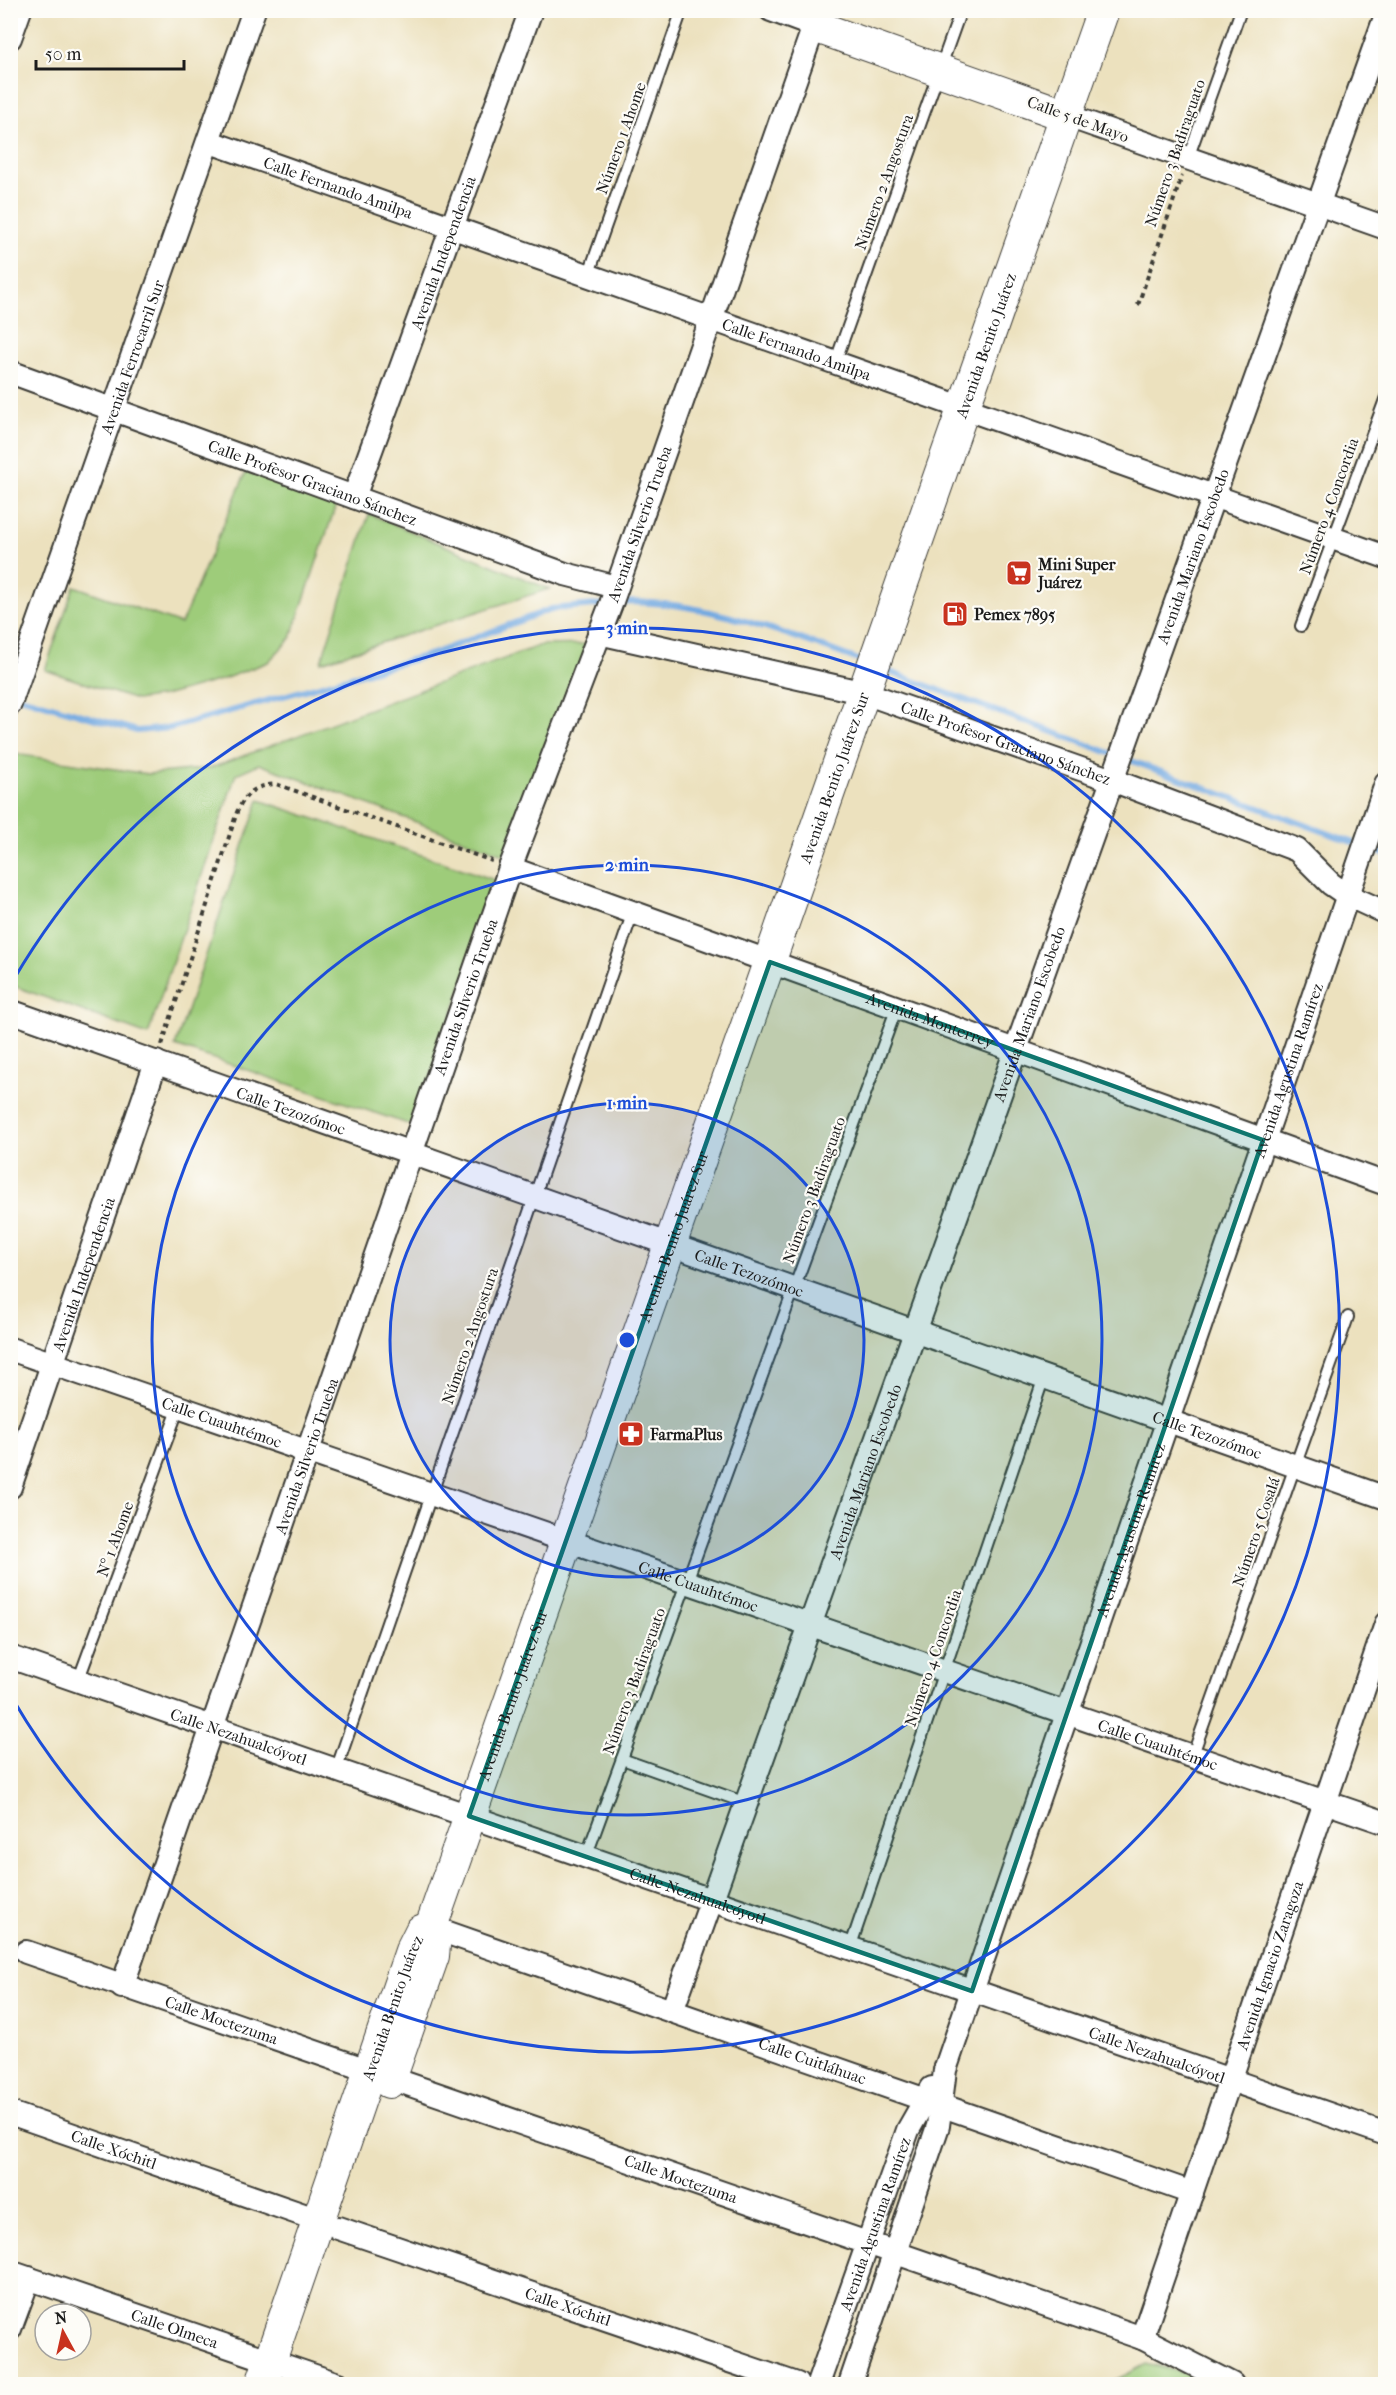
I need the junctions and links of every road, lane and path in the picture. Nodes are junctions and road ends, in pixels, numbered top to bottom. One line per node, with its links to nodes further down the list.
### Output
1 (20, 10): 11 (street)
2 (254, 10): 14 (street, Avenida Ferrocarril Sur)
3 (531, 10): 17 (street, Avenida Independencia)
4 (682, 10): 19 (lane, Número 1 Ahome)
5 (771, 10): 10 (street, Calle 5 de Mayo)
6 (961, 10): 12 (lane, Número 2 Angostura)
7 (1103, 10): 13 (street, Avenida Benito Juárez)
8 (1241, 10): 15 (lane, Número 3 Badiraguato)
9 (1386, 15): 16 (street, Avenida Mariano Escobedo)
10 (817, 18): 12 (street, Calle 5 de Mayo); 21 (street, Avenida Silverio Trueba)
11 (10, 38)
12 (939, 70): 13 (street, Calle 5 de Mayo); 22 (lane, Número 2 Angostura)
13 (1065, 115): 15 (street, Calle 5 de Mayo); 25 (street, Avenida Benito Juárez)
14 (210, 142): 17 (street, Calle Fernando Amilpa); 26 (street, Avenida Ferrocarril Sur)
15 (1188, 158): 16 (street, Calle 5 de Mayo); 20 (path, Número 3 Badiraguato)
16 (1318, 204): 18 (street, Calle 5 de Mayo); 27 (street, Avenida Mariano Escobedo)
17 (452, 228): 19 (street, Calle Fernando Amilpa); 28 (street, Avenida Independencia)
18 (1386, 228)
19 (588, 276): 21 (street, Calle Fernando Amilpa)
20 (1138, 305)
21 (710, 319): 22 (street, Calle Fernando Amilpa); 31 (street, Avenida Silverio Trueba)
22 (835, 363): 25 (street, Calle Fernando Amilpa)
23 (10, 372): 26 (street, Calle Profesor Graciano Sánchez)
24 (1386, 396): 29 (lane, Número 4 Concordia)
25 (963, 408): 27 (street, Calle Fernando Amilpa); 34 (street, Avenida Benito Juárez)
26 (113, 410): 28 (street, Calle Profesor Graciano Sánchez); 35 (street, Avenida Ferrocarril Sur)
27 (1213, 496): 29 (street, Calle Fernando Amilpa); 36 (street, Avenida Mariano Escobedo)
28 (354, 497): 31 (street, Calle Profesor Graciano Sánchez)
29 (1333, 539): 30 (street, Calle Fernando Amilpa); 32 (lane, Número 4 Concordia)
30 (1386, 557)
31 (616, 587): 33 (street, Avenida Silverio Trueba)
32 (1301, 626)
33 (599, 633): 34 (street, Calle Profesor Graciano Sánchez); 38 (street, Avenida Silverio Trueba)
34 (867, 687): 36 (street, Calle Profesor Graciano Sánchez); 42 (street, Avenida Benito Juárez Sur)
35 (10, 704)
36 (1112, 780): 39 (street, Calle Profesor Graciano Sánchez); 45 (street, Avenida Mariano Escobedo)
37 (1386, 784): 39 (street, Avenida Agustina Ramírez)
38 (510, 868): 40 (street, Avenida Monterrey); 46 (path); 48 (street, Avenida Silverio Trueba)
39 (1349, 887): 41 (street, Calle Profesor Graciano Sánchez); 47 (street, Avenida Agustina Ramírez)
40 (633, 912): 42 (street, Avenida Monterrey); 50 (lane, Número 2 Angostura)
41 (1386, 913)
42 (770, 962): 43 (street, Avenida Monterrey); 51 (street, Avenida Benito Juárez Sur)
43 (897, 1007): 45 (street, Avenida Monterrey); 52 (lane, Número 3 Badiraguato)
44 (10, 1011): 46 (street, Calle Tezozómoc)
45 (1015, 1050): 47 (street, Avenida Monterrey); 54 (street, Avenida Mariano Escobedo)
46 (156, 1062): 48 (street, Calle Tezozómoc); 56 (street, Avenida Independencia)
47 (1263, 1140): 49 (street, Avenida Monterrey); 59 (street, Avenida Agustina Ramírez)
48 (411, 1153): 50 (street, Calle Tezozómoc); 60 (street, Avenida Silverio Trueba)
49 (1386, 1184)
50 (535, 1196): 51 (street, Calle Tezozómoc); 63 (lane, Número 2 Angostura)
51 (670, 1244): 52 (street, Calle Tezozómoc); 65 (street, Avenida Benito Juárez Sur)
52 (794, 1288): 54 (street, Calle Tezozómoc); 66 (lane, Número 3 Badiraguato)
53 (1348, 1317): 61 (lane, Número 5 Cosalá)
54 (915, 1331): 57 (street, Calle Tezozómoc); 68 (street, Avenida Mariano Escobedo)
55 (10, 1348): 56 (street, Calle Cuauhtémoc)
56 (53, 1363): 58 (street, Calle Cuauhtémoc); 62 (street, Avenida Independencia)
57 (1044, 1377): 59 (street, Calle Tezozómoc); 70 (lane, Número 4 Concordia)
58 (179, 1407): 60 (street, Calle Cuauhtémoc); 71 (lane, N° 1 Ahome)
59 (1167, 1420): 61 (street, Calle Tezozómoc); 72 (street, Avenida Agustina Ramírez)
60 (308, 1452): 63 (street, Calle Cuauhtémoc); 73 (street, Avenida Silverio Trueba)
61 (1295, 1466): 64 (street, Calle Tezozómoc); 74 (lane, Número 5 Cosalá)
62 (10, 1488)
63 (431, 1496): 65 (street, Calle Cuauhtémoc); 76 (lane, Número 2 Angostura)
64 (1386, 1498)
65 (566, 1542): 66 (street, Calle Cuauhtémoc); 79 (street, Avenida Benito Juárez Sur)
66 (686, 1584): 68 (street, Calle Cuauhtémoc); 75 (lane, Número 3 Badiraguato)
67 (1386, 1624): 78 (street, Avenida Ignacio Zaragoza)
68 (809, 1626): 70 (street, Calle Cuauhtémoc); 77 (street, Avenida Mariano Escobedo)
69 (10, 1657): 71 (street, Calle Nezahualcóyotl)
70 (944, 1672): 72 (street, Calle Cuauhtémoc); 84 (lane, Número 4 Concordia)
71 (78, 1681): 73 (street, Calle Nezahualcóyotl)
72 (1066, 1714): 74 (street, Calle Cuauhtémoc); 87 (street, Avenida Agustina Ramírez)
73 (212, 1727): 76 (street, Calle Nezahualcóyotl); 86 (street, Avenida Silverio Trueba)
74 (1192, 1757): 78 (street, Calle Cuauhtémoc)
75 (622, 1759): 77 (lane); 81 (lane, Número 3 Badiraguato)
76 (336, 1770): 79 (street, Calle Nezahualcóyotl)
77 (746, 1803): 82 (street, Avenida Mariano Escobedo)
78 (1324, 1803): 80 (street, Calle Cuauhtémoc); 90 (street, Avenida Ignacio Zaragoza)
79 (469, 1816): 81 (street, Calle Nezahualcóyotl); 83 (street, Avenida Benito Juárez Sur)
80 (1386, 1823)
81 (586, 1857): 82 (street, Calle Nezahualcóyotl)
82 (711, 1900): 84 (street, Calle Nezahualcóyotl); 88 (street, Avenida Mariano Escobedo)
83 (431, 1927): 88 (street, Calle Cuitláhuac); 89 (street, Avenida Benito Juárez)
84 (850, 1948): 87 (street, Calle Nezahualcóyotl)
85 (26, 1952): 86 (street, Calle Moctezuma)
86 (122, 1987): 89 (street, Calle Moctezuma)
87 (972, 1990): 90 (street, Calle Nezahualcóyotl); 91 (street, Avenida Agustina Ramírez)
88 (672, 2011): 91 (street, Calle Cuitláhuac)
89 (380, 2075): 95 (street, Avenida Benito Juárez); 96 (street, Calle Moctezuma)
90 (1230, 2080): 93 (street, Calle Nezahualcóyotl); 94 (street, Avenida Ignacio Zaragoza)
91 (933, 2102): 94 (street, Calle Cuitláhuac); 96 (street, Avenida Agustina Ramírez); 97 (street, Avenida Agustina Ramírez)
92 (10, 2113): 95 (street, Calle Xóchitl)
93 (1386, 2134)
94 (1192, 2193): 100 (street, Avenida Ignacio Zaragoza)
95 (328, 2224): 101 (street, Avenida Benito Juárez); 103 (street, Calle Xóchitl)
96 (868, 2243): 97 (street, Calle Moctezuma); 104 (street, Avenida Agustina Ramírez)
97 (894, 2253): 100 (street, Calle Moctezuma); 105 (street, Avenida Agustina Ramírez)
98 (20, 2275): 99 (street); 101 (street, Calle Olmeca)
99 (10, 2329)
100 (1142, 2338): 106 (street, Calle Moctezuma)
101 (276, 2375): 102 (street, Calle Olmeca)
102 (338, 2385)
103 (797, 2385)
104 (818, 2385)
105 (850, 2385)
106 (1232, 2385)

